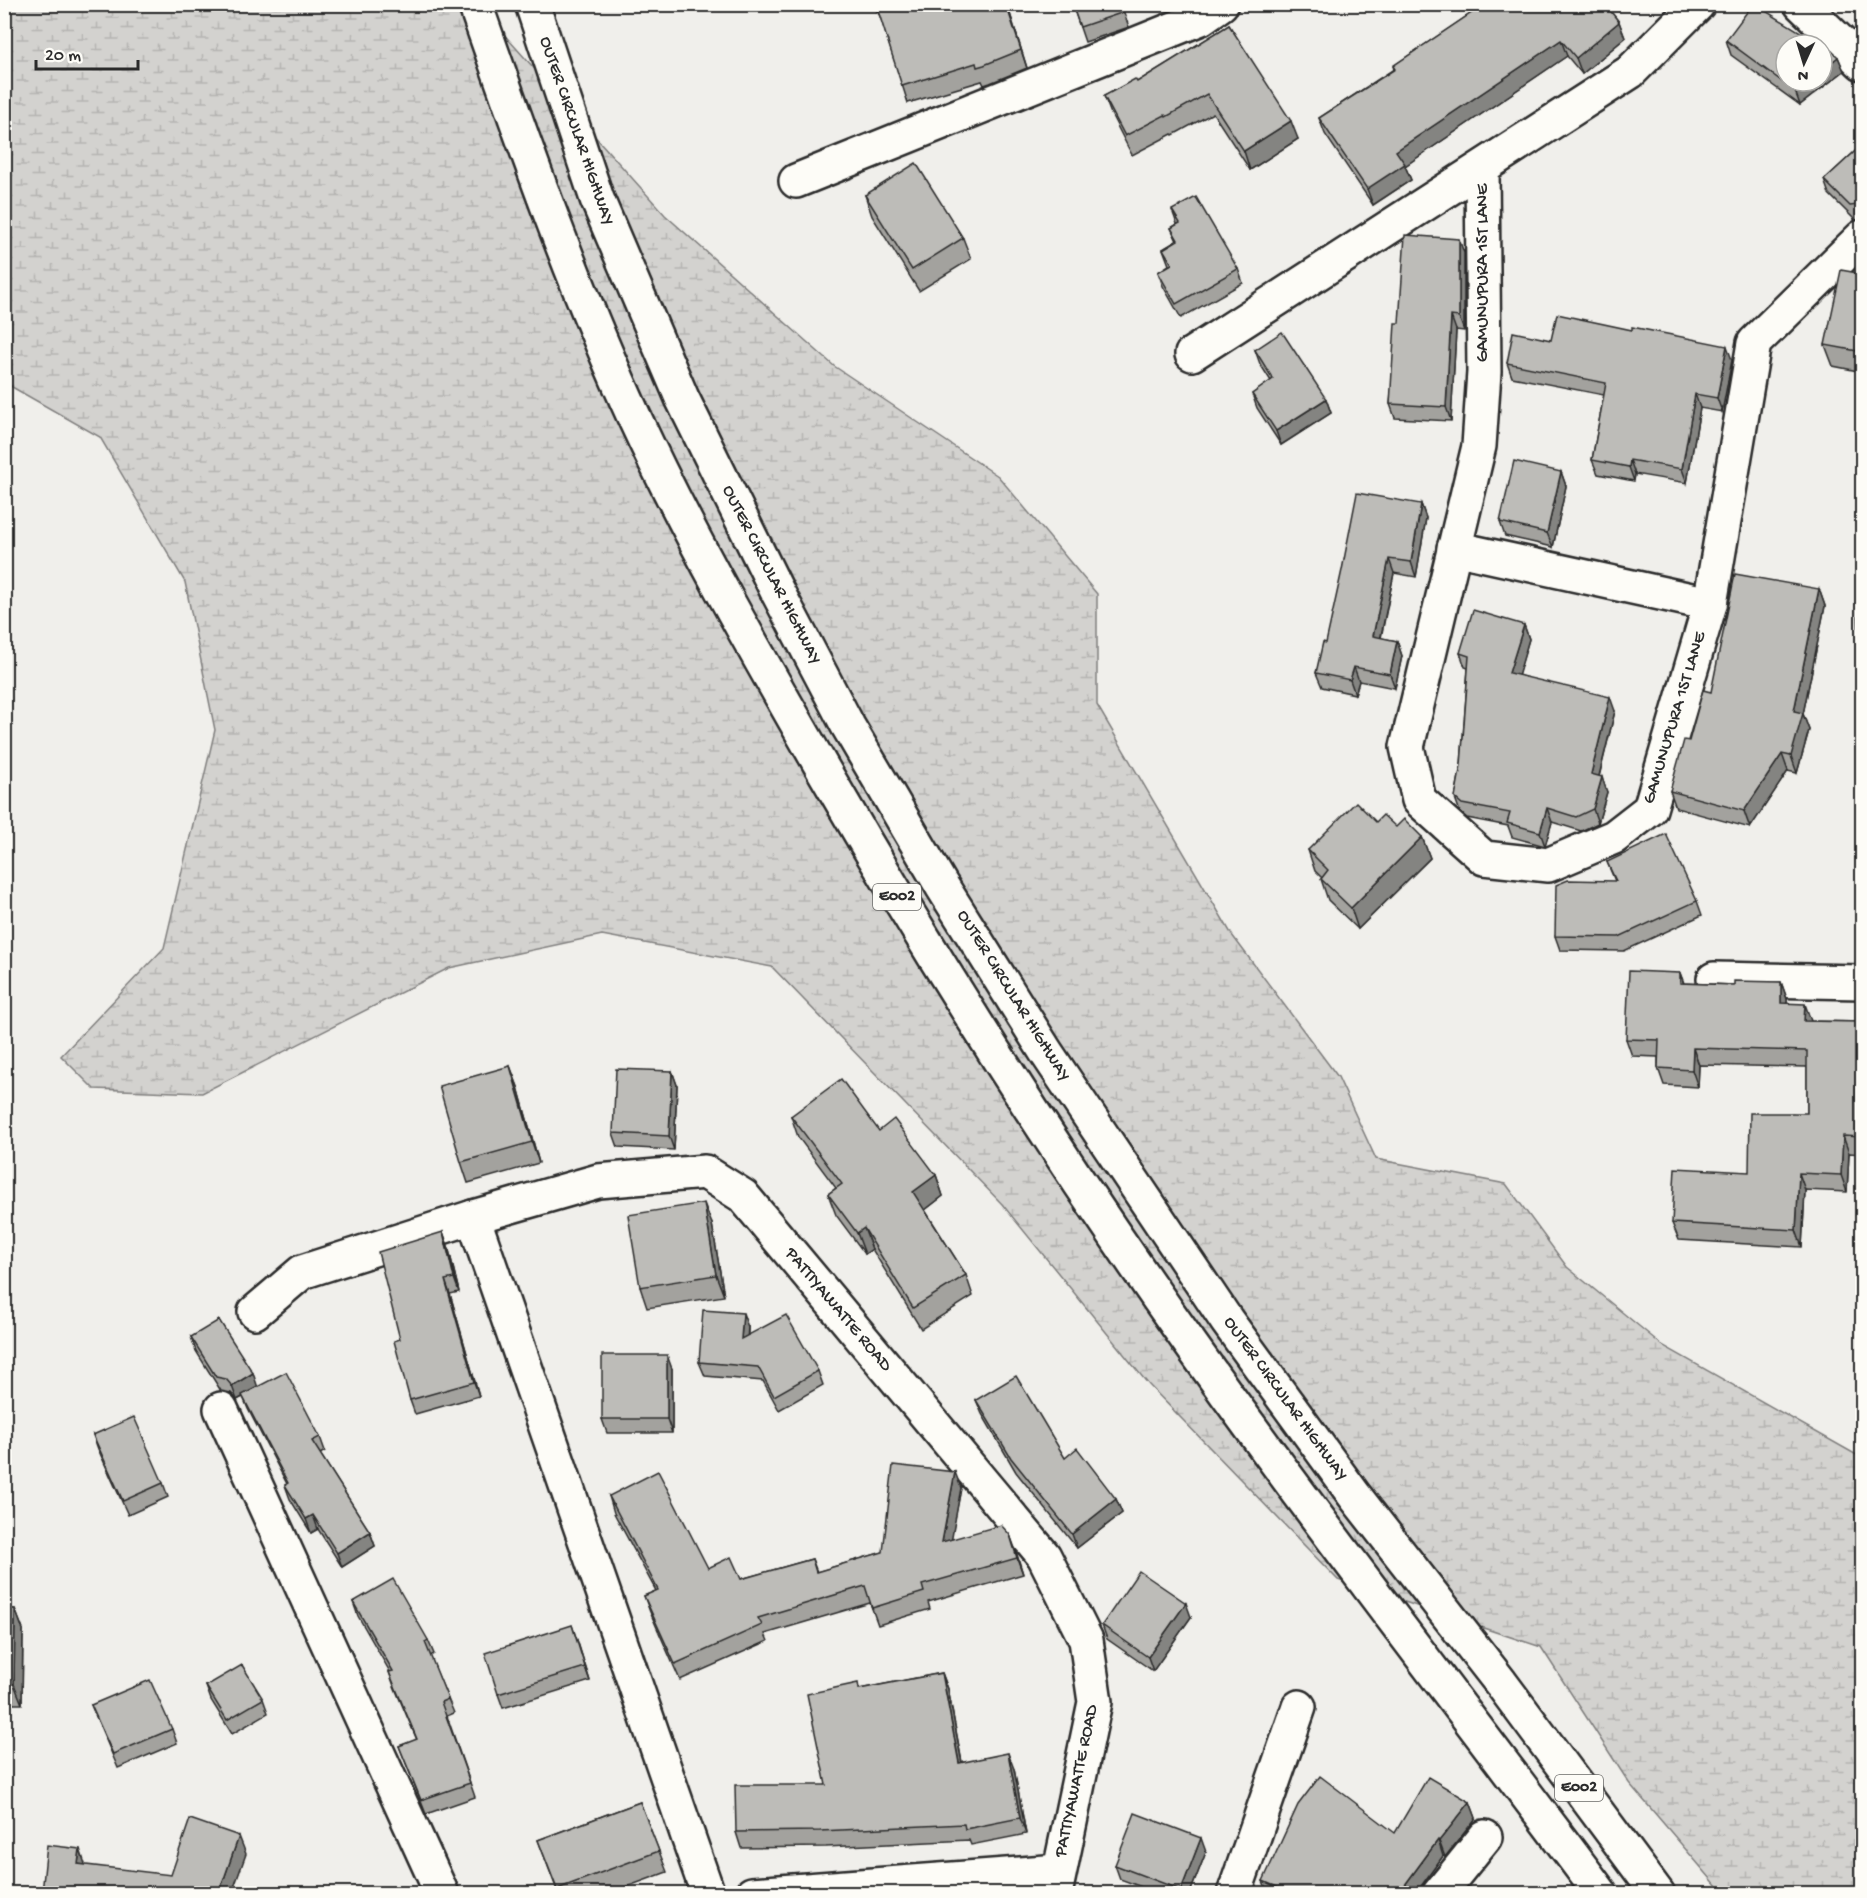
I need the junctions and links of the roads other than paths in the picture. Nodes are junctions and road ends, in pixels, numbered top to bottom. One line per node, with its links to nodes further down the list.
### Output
1 (475, 4): 26 (main road, E002)
2 (532, 4): 27 (main road, OUTER CIRCULAR HIGHWAY / E002)
3 (1221, 4): 8 (main road)
4 (1698, 4): 7 (main road)
5 (1801, 4): 6 (main road)
6 (1863, 63)
7 (1482, 169): 10 (main road); 11 (main road, GAMUNUPURA 1ST LANE)
8 (796, 181)
9 (1863, 237): 12 (main road, GAMUNUPURA 1ST LANE)
10 (1192, 354)
11 (1454, 548): 12 (main road); 12 (main road, GAMUNUPURA 1ST LANE)
12 (1710, 604)
13 (1714, 979): 14 (main road)
14 (1863, 982)
15 (473, 1217): 16 (main road, PATTIYAWATTE ROAD); 20 (main road, PATTIYAWATTE ROAD); 22 (main road)
16 (255, 1312)
17 (221, 1409): 21 (main road)
18 (1299, 1707): 24 (main road)
19 (1485, 1837): 25 (main road)
20 (1057, 1882): 23 (main road)
21 (442, 1893)
22 (708, 1893)
23 (752, 1893)
24 (1234, 1893)
25 (1439, 1893)
26 (1601, 1893)
27 (1658, 1893)

